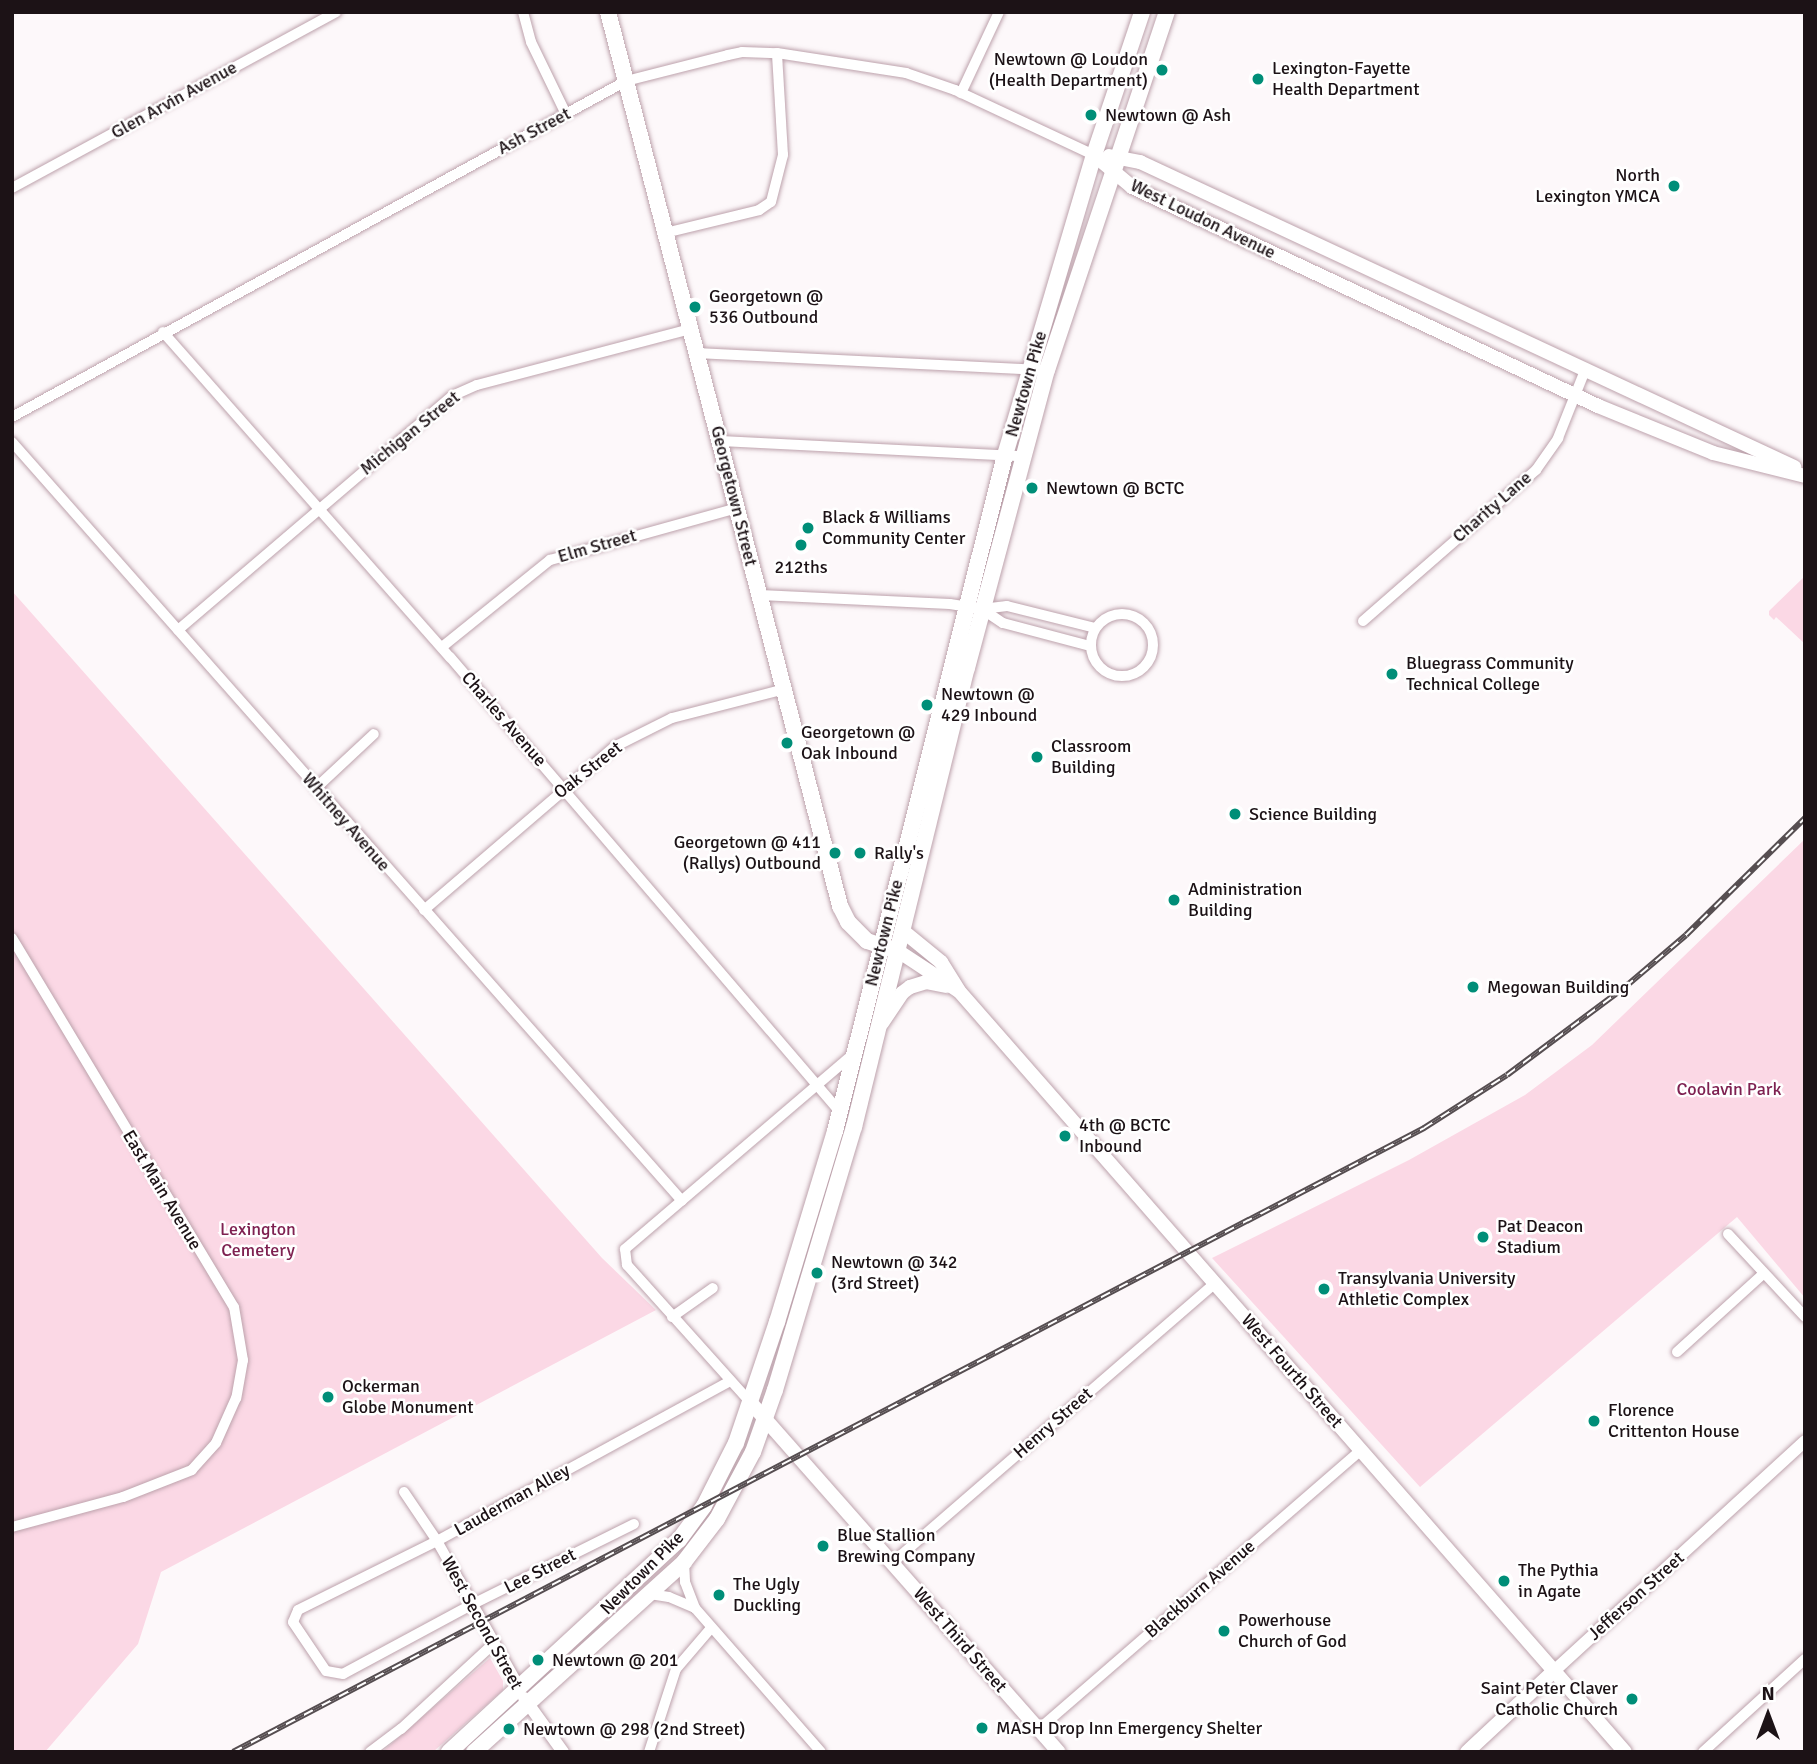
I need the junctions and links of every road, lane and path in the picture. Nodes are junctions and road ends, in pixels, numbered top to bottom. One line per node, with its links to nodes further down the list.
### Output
1 (336, 12): 14 (street, Glen Arvin Avenue)
2 (523, 12): 10 (street)
3 (608, 12): 8 (main road, Georgetown Street)
4 (999, 12): 9 (street)
5 (1142, 12): 11 (main road, Newtown Pike)
6 (1167, 12): 12 (main road, Newtown Pike)
7 (777, 53): 8 (street, Ash Street); 9 (street, Ash Street); 15 (street)
8 (626, 81): 10 (street, Ash Street); 15 (main road, Georgetown Street)
9 (961, 93): 11 (street, Ash Street)
10 (566, 114): 17 (street, Ash Street)
11 (1094, 155): 12 (main road, West Loudon Avenue); 13 (main road, West Loudon Avenue); 20 (main road, Newtown Pike)
12 (1120, 157): 13 (main road, Newtown Pike); 19 (main road, West Loudon Avenue)
13 (1114, 174): 20 (main road, Newtown Pike); 21 (main road, West Loudon Avenue)
14 (12, 188)
15 (665, 233): 16 (main road, Georgetown Street)
16 (690, 329): 18 (main road, Georgetown Street); 29 (street, Michigan Street)
17 (163, 332): 22 (street, Ash Street); 29 (street, Charles Avenue)
18 (696, 353): 20 (street); 24 (main road, Georgetown Street)
19 (1586, 368): 21 (street, Charity Lane); 27 (main road, West Loudon Avenue)
20 (1039, 369): 25 (main road, Newtown Pike); 26 (main road, Newtown Pike)
21 (1575, 395): 27 (main road, West Loudon Avenue); 33 (street, Charity Lane)
22 (12, 417)
23 (12, 442): 35 (street, Whitney Avenue)
24 (721, 442): 25 (street); 28 (main road, Georgetown Street)
25 (1005, 455): 26 (street); 31 (main road, Newtown Pike)
26 (1022, 456): 32 (main road, Newtown Pike)
27 (1805, 474)
28 (738, 508): 30 (main road, Georgetown Street); 37 (street, Elm Street)
29 (318, 510): 35 (street, Michigan Street); 37 (street, Charles Avenue)
30 (760, 595): 31 (street); 38 (main road, Georgetown Street)
31 (965, 605): 32 (street); 45 (main road, Newtown Pike)
32 (982, 609): 34 (street); 36 (street); 43 (main road, Newtown Pike)
33 (1363, 621)
34 (1095, 628): 36 (street); 36 (street)
35 (178, 630): 40 (street, Whitney Avenue)
36 (1090, 646)
37 (442, 647): 41 (street, Charles Avenue)
38 (785, 689): 41 (street, Oak Street); 45 (main road, Georgetown Street)
39 (374, 734): 40 (street)
40 (316, 788): 42 (street, Whitney Avenue)
41 (564, 788): 42 (street, Oak Street); 50 (street, Charles Avenue)
42 (424, 910): 52 (street, Whitney Avenue)
43 (903, 931): 46 (main road, Newtown Pike); 47 (main road, West Fourth Street)
44 (12, 937): 67 (street, East Main Avenue)
45 (881, 946): 46 (main road, Georgetown Street); 49 (main road, Newtown Pike)
46 (898, 951): 47 (main road, West Fourth Street); 48 (main road, Newtown Pike)
47 (959, 991): 48 (main road); 55 (main road, West Fourth Street)
48 (880, 1026): 62 (main road, Newtown Pike)
49 (856, 1051): 50 (street); 51 (main road, Newtown Pike)
50 (817, 1086): 51 (street, Charles Avenue); 52 (street)
51 (840, 1112): 61 (main road, Newtown Pike)
52 (682, 1201): 57 (street)
53 (1728, 1234): 54 (street)
54 (1763, 1274): 58 (street); 59 (street)
55 (1215, 1283): 64 (main road, West Fourth Street); 70 (street, Henry Street)
56 (713, 1288): 57 (street)
57 (672, 1317): 60 (street)
58 (1805, 1317)
59 (1677, 1352)
60 (730, 1381): 61 (street); 68 (street, Lauderman Alley)
61 (751, 1403): 62 (main road, West Third Street); 79 (main road, Newtown Pike)
62 (765, 1419): 69 (main road, Newtown Pike); 70 (main road, West Third Street)
63 (1805, 1441): 77 (street, Jefferson Street)
64 (1362, 1449): 77 (main road, West Fourth Street); 81 (street, Blackburn Avenue)
65 (404, 1492): 68 (street, West Second Street)
66 (634, 1524): 72 (street, Lee Street)
67 (12, 1527)
68 (437, 1541): 72 (street, West Second Street); 78 (street, Lauderman Alley)
69 (684, 1562): 71 (main road, Newtown Pike); 73 (street)
70 (892, 1563): 81 (main road, West Third Street)
71 (650, 1594): 73 (street); 80 (main road, Newtown Pike)
72 (471, 1605): 75 (street, West Second Street); 78 (street, Lee Street)
73 (695, 1608): 74 (street)
74 (711, 1628): 86 (street); 87 (street)
75 (494, 1644): 79 (street, West Second Street); 82 (street)
76 (1805, 1659): 91 (street)
77 (1554, 1671): 89 (main road, Jefferson Street); 90 (main road, West Fourth Street)
78 (335, 1675)
79 (520, 1688): 80 (street, West Second Street); 83 (main road, Newtown Pike)
80 (527, 1704): 84 (main road, Newtown Pike); 85 (street, West Second Street)
81 (1039, 1729): 88 (main road, West Third Street)
82 (370, 1752)
83 (449, 1752)
84 (474, 1752)
85 (563, 1752)
86 (649, 1752)
87 (821, 1752)
88 (1059, 1752)
89 (1468, 1752)
90 (1625, 1752)
91 (1703, 1752)

